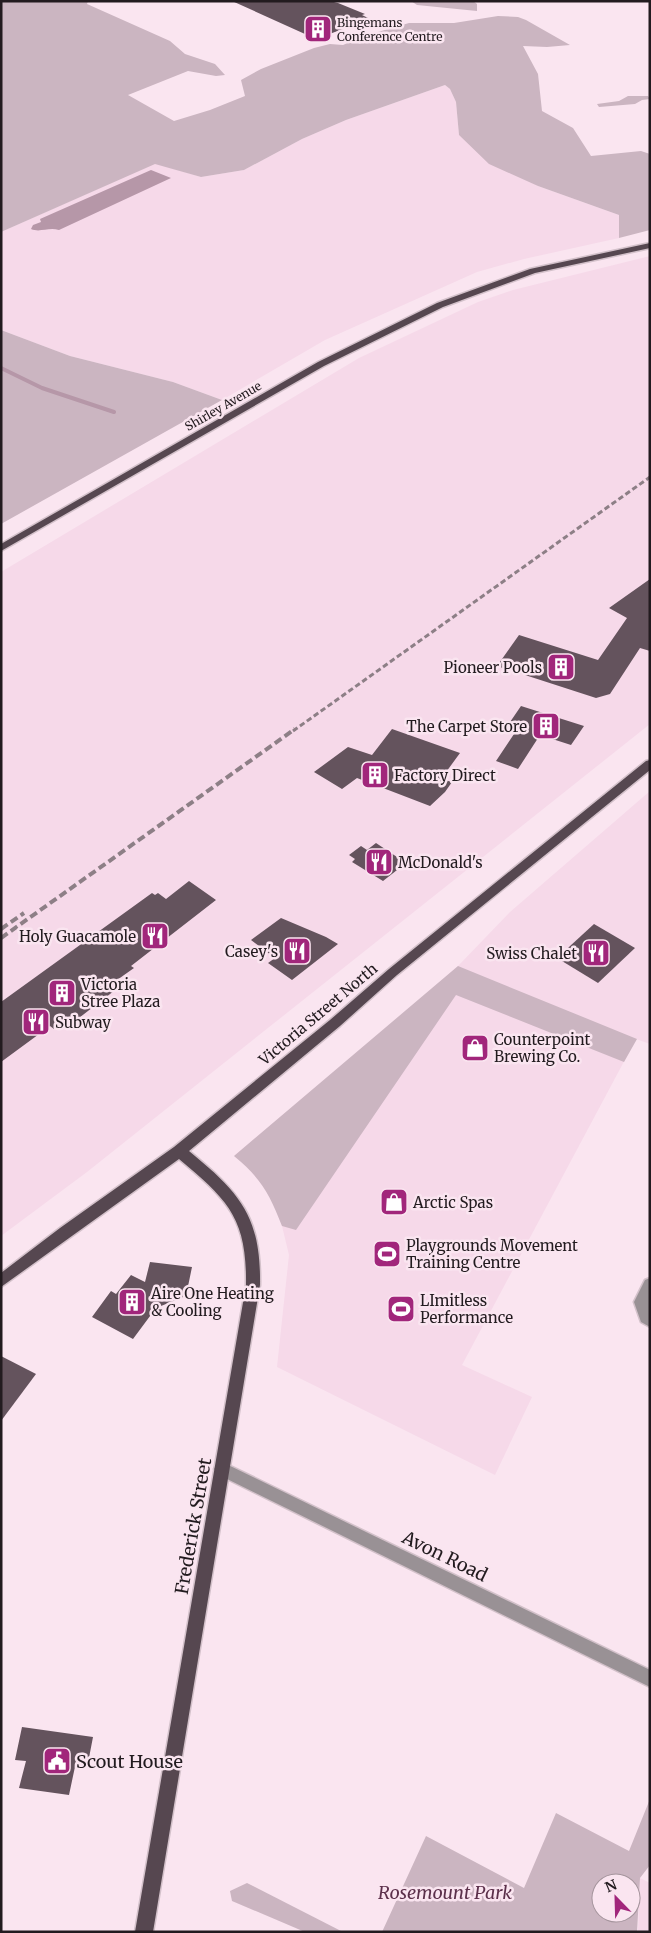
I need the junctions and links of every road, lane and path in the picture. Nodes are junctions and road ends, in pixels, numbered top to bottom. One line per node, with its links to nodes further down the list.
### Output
1 (650, 245): 2 (main road, Shirley Avenue)
2 (1, 548)
3 (650, 764): 4 (main road, Victoria Street North)
4 (179, 1151): 5 (main road, Victoria Street North); 8 (main road, Frederick Street)
5 (1, 1281)
6 (650, 1284): 7 (street)
7 (650, 1321)
8 (222, 1469): 9 (street, Avon Road); 10 (main road, Frederick Street)
9 (650, 1679)
10 (144, 1932)

